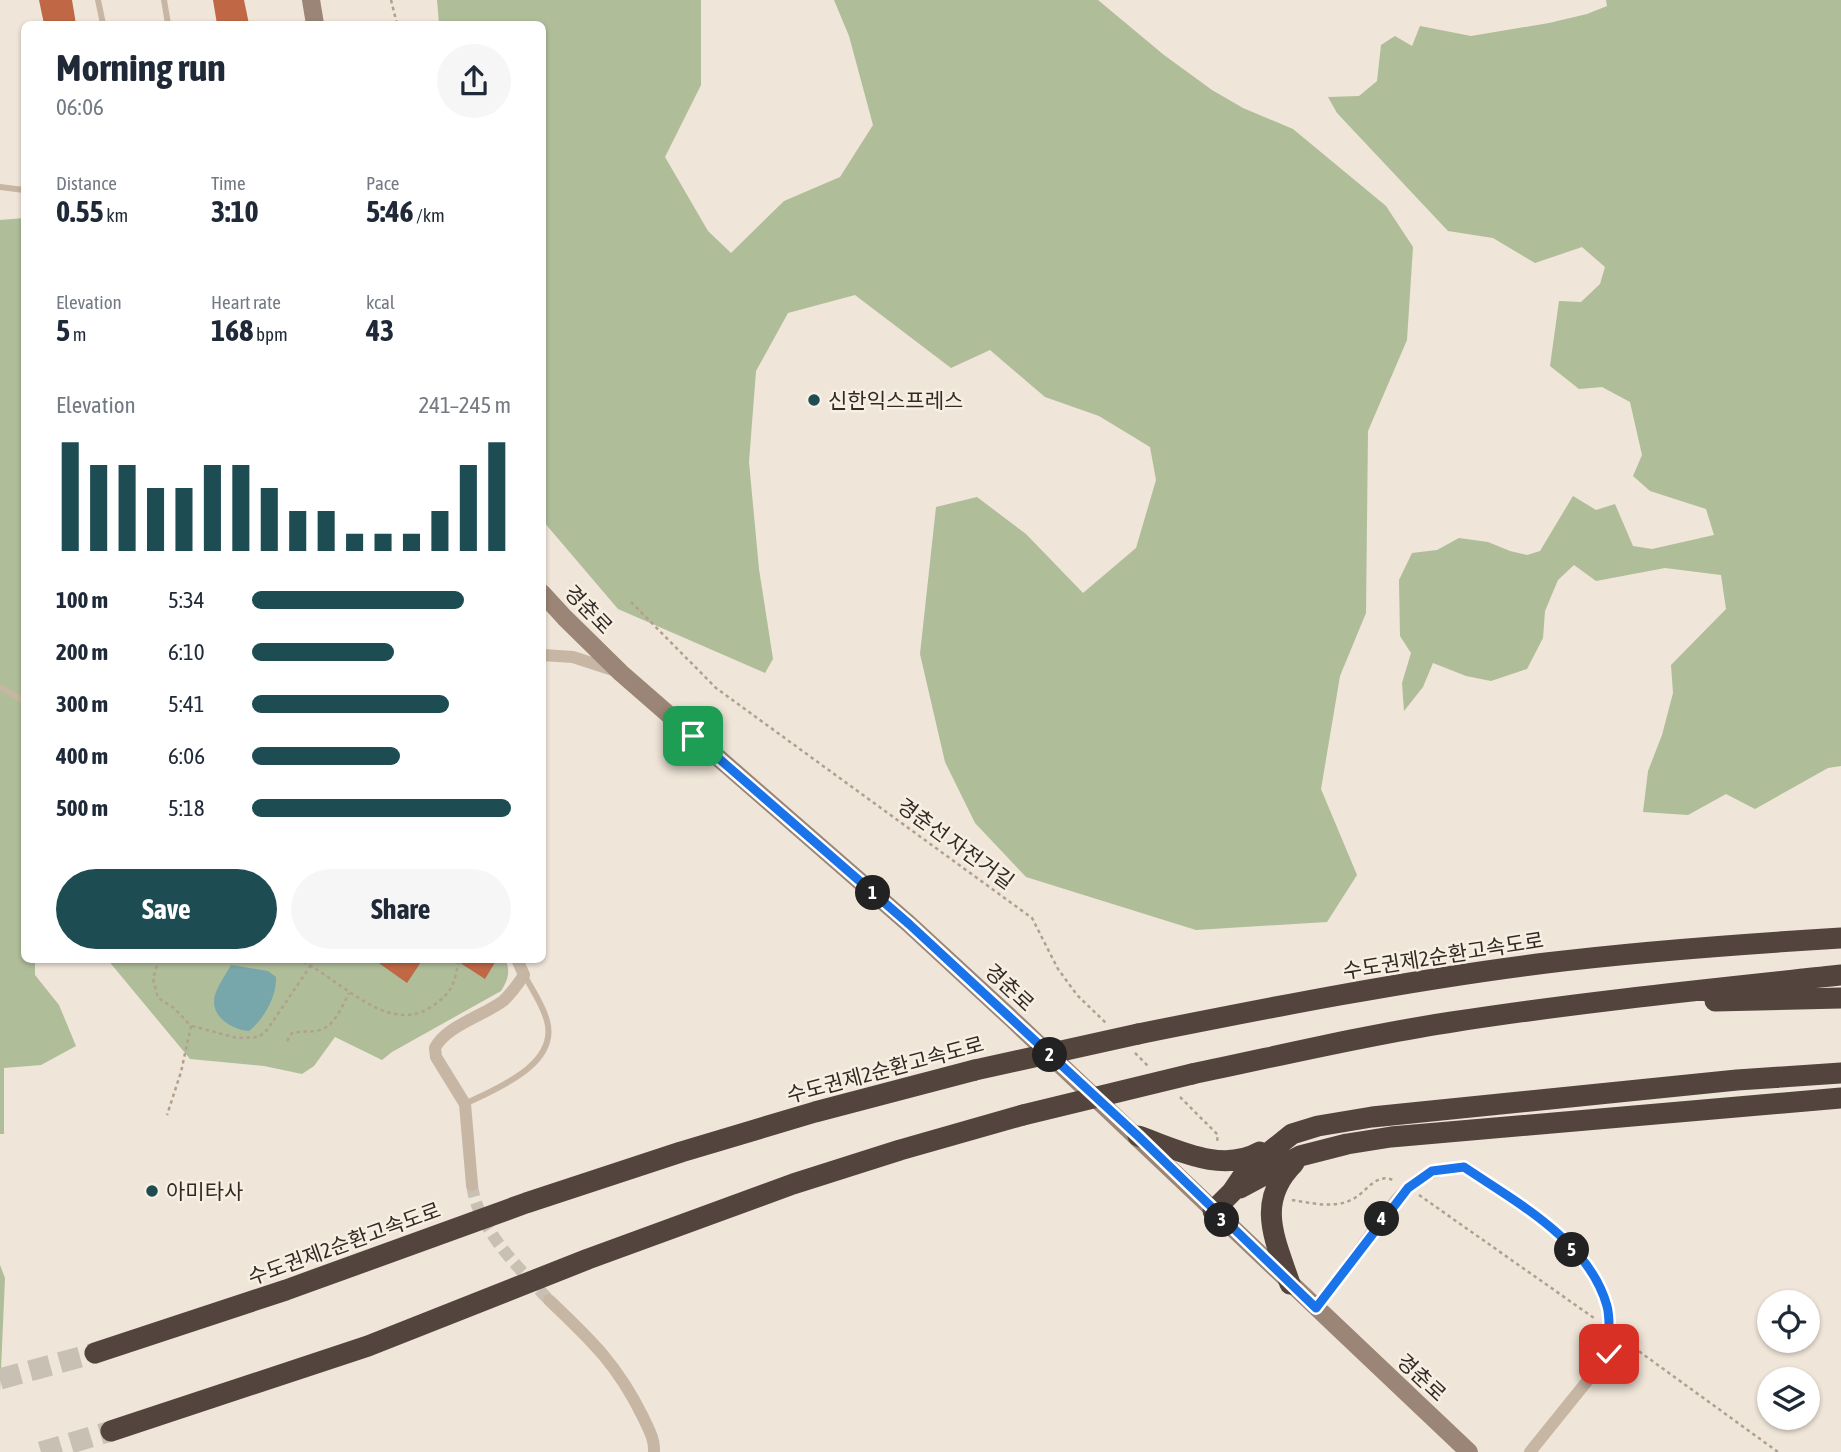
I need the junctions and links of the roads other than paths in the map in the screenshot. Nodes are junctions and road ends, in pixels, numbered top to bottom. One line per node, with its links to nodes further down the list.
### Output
1 (98, 0): 4 (lane)
2 (164, 0): 5 (lane)
3 (311, 0): 6 (street)
4 (102, 21)
5 (168, 21)
6 (314, 21)
7 (0, 187): 8 (lane)
8 (21, 190)
9 (546, 598): 11 (street, 경춘로)
10 (546, 655): 11 (street)
11 (621, 673): 26 (street, 경춘로)
12 (0, 687): 13 (lane)
13 (21, 699)
14 (1841, 931): 16 (highway)
15 (1841, 939): 16 (highway, 수도권제2순환고속도로)
16 (1749, 944): 34 (highway, 수도권제2순환고속도로, bridge)
17 (519, 963): 18 (street)
18 (524, 975): 24 (lane); 24 (street)
19 (1841, 975): 21 (highway)
20 (1841, 998): 21 (highway)
21 (1615, 1000): 35 (highway, bridge)
22 (1841, 1073): 25 (highway)
23 (1841, 1098): 27 (highway)
24 (465, 1104): 28 (street)
25 (1292, 1134): 26 (highway); 29 (highway)
26 (1138, 1136): 30 (street, 경춘로)
27 (1300, 1157): 29 (highway); 31 (highway)
28 (472, 1185)
29 (1232, 1192): 30 (highway)
30 (1213, 1211): 31 (street, 경춘로)
31 (1290, 1284): 33 (street, 경춘로)
32 (549, 1300): 36 (street)
33 (1316, 1308): 37 (street, 경춘로); 38 (street)
34 (96, 1353)
35 (111, 1431)
36 (654, 1452)
37 (1469, 1452)
38 (1530, 1452)

